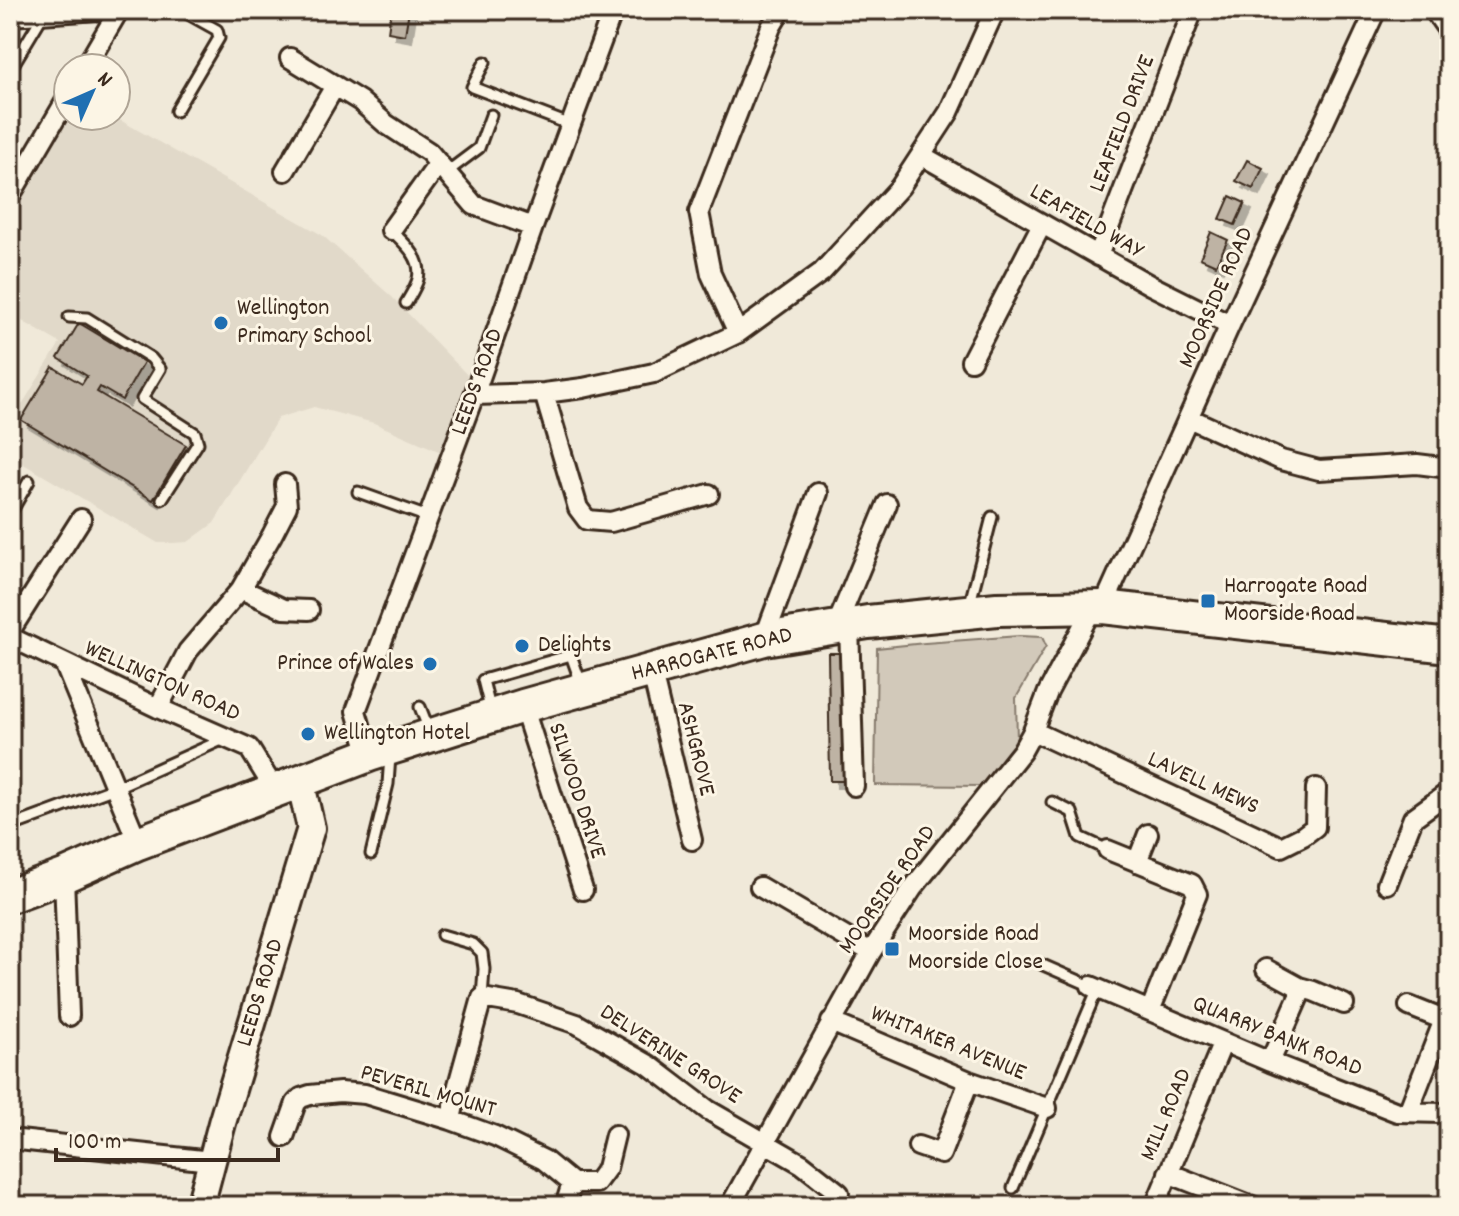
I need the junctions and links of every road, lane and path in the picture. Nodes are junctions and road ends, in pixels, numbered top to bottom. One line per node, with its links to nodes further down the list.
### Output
1 (99, 10): 10 (street)
2 (119, 10): 14 (street)
3 (181, 10): 19 (lane)
4 (613, 10): 22 (street, LEEDS ROAD)
5 (781, 10): 34 (street)
6 (995, 10): 23 (street)
7 (1193, 10): 30 (street, LEAFIELD DRIVE)
8 (1376, 10): 33 (street, MOORSIDE ROAD)
9 (1440, 10): 13 (main road)
10 (73, 11): 11 (street)
11 (44, 14): 12 (street); 17 (lane)
12 (10, 16)
13 (1449, 23)
14 (94, 52)
15 (290, 58): 18 (street)
16 (485, 62): 22 (lane)
17 (10, 70)
18 (335, 86): 24 (street); 25 (street)
19 (176, 111)
20 (491, 115): 24 (lane)
21 (52, 124): 26 (street)
22 (571, 125): 28 (street, LEEDS ROAD)
23 (921, 155): 27 (street, LEAFIELD WAY); 34 (street)
24 (443, 167): 28 (street); 29 (street)
25 (285, 171)
26 (10, 196)
27 (1042, 224): 30 (street, LEAFIELD WAY); 35 (street)
28 (533, 227): 37 (street, LEEDS ROAD)
29 (391, 230): 31 (lane)
30 (1098, 256): 33 (street, LEAFIELD WAY)
31 (406, 303)
32 (69, 317): 45 (lane)
33 (1230, 325): 38 (street, MOORSIDE ROAD)
34 (738, 333): 36 (street)
35 (971, 361)
36 (544, 393): 37 (street); 44 (street)
37 (474, 395): 48 (street, LEEDS ROAD)
38 (1189, 418): 39 (street); 52 (street, MOORSIDE ROAD)
39 (1449, 468)
40 (29, 481): 47 (lane)
41 (285, 484): 51 (street)
42 (358, 492): 48 (lane)
43 (818, 493): 58 (street)
44 (709, 494)
45 (162, 499)
46 (887, 504): 55 (street)
47 (10, 514)
48 (428, 517): 68 (street, LEEDS ROAD)
49 (992, 517): 54 (lane)
50 (81, 519): 56 (street)
51 (241, 589): 53 (street); 64 (street)
52 (1098, 607): 54 (highway, HARROGATE ROAD); 59 (highway, HARROGATE ROAD); 66 (street, MOORSIDE ROAD)
53 (309, 610)
54 (968, 612): 55 (highway, HARROGATE ROAD)
55 (843, 626): 58 (highway, HARROGATE ROAD); 70 (street)
56 (10, 631)
57 (10, 637): 60 (street, WELLINGTON ROAD)
58 (764, 639): 61 (highway, HARROGATE ROAD)
59 (1449, 646)
60 (64, 663): 64 (street, WELLINGTON ROAD); 71 (street)
61 (651, 669): 62 (highway, HARROGATE ROAD); 77 (street, ASHGROVE)
62 (583, 689): 63 (highway, HARROGATE ROAD); 65 (lane)
63 (523, 706): 65 (highway, HARROGATE ROAD); 85 (street, SILWOOD DRIVE)
64 (158, 708): 67 (street, WELLINGTON ROAD)
65 (492, 716): 68 (highway, HARROGATE ROAD)
66 (1033, 731): 72 (street, LAVELL MEWS); 88 (street, MOORSIDE ROAD)
67 (227, 738): 69 (street, WELLINGTON ROAD); 71 (lane)
68 (380, 751): 69 (highway, HARROGATE ROAD); 80 (lane)
69 (288, 785): 78 (highway, HARROGATE ROAD); 112 (street, LEEDS ROAD)
70 (854, 786)
71 (115, 788): 75 (lane); 78 (street)
72 (1316, 788)
73 (1449, 792): 83 (street)
74 (1052, 802): 79 (lane)
75 (20, 823)
76 (1148, 834): 81 (street)
77 (692, 840)
78 (138, 843): 82 (highway, HARROGATE ROAD)
79 (1108, 850): 81 (street)
80 (371, 854)
81 (1137, 862): 96 (street)
82 (64, 876): 86 (highway, HARROGATE ROAD); 98 (street)
83 (1387, 884)
84 (760, 887): 88 (street)
85 (583, 890)
86 (10, 896)
87 (442, 935): 93 (lane)
88 (871, 952): 99 (street, MOORSIDE ROAD)
89 (1043, 965): 91 (lane)
90 (1266, 969): 92 (street)
91 (1094, 987): 96 (street, QUARRY BANK ROAD); 103 (lane)
92 (1299, 987): 94 (street); 101 (street)
93 (482, 998): 106 (street); 110 (street, DELVERINE GROVE)
94 (1344, 1004)
95 (1409, 1006): 97 (street)
96 (1150, 1011): 100 (street, QUARRY BANK ROAD)
97 (1447, 1014): 104 (street)
98 (69, 1016)
99 (831, 1022): 102 (street, WHITAKER AVENUE); 110 (street, MOORSIDE ROAD)
100 (1223, 1042): 101 (street, QUARRY BANK ROAD); 113 (street, MILL ROAD)
101 (1270, 1062): 104 (street, QUARRY BANK ROAD)
102 (969, 1081): 103 (street, WHITAKER AVENUE); 111 (street)
103 (1047, 1108): 115 (lane)
104 (1408, 1112): 105 (street, QUARRY BANK ROAD)
105 (1449, 1115)
106 (451, 1120): 108 (street, PEVERIL MOUNT); 114 (street, PEVERIL MOUNT)
107 (615, 1135): 114 (street)
108 (284, 1137)
109 (10, 1139): 112 (street)
110 (764, 1143): 116 (street, DELVERINE GROVE); 119 (street, MOORSIDE ROAD)
111 (918, 1146)
112 (211, 1161): 117 (street, LEEDS ROAD)
113 (1168, 1173): 120 (street, MILL ROAD); 121 (street)
114 (572, 1183): 118 (street)
115 (1013, 1188)
116 (839, 1193)
117 (200, 1206)
118 (565, 1206)
119 (730, 1206)
120 (1155, 1206)
121 (1252, 1206)

